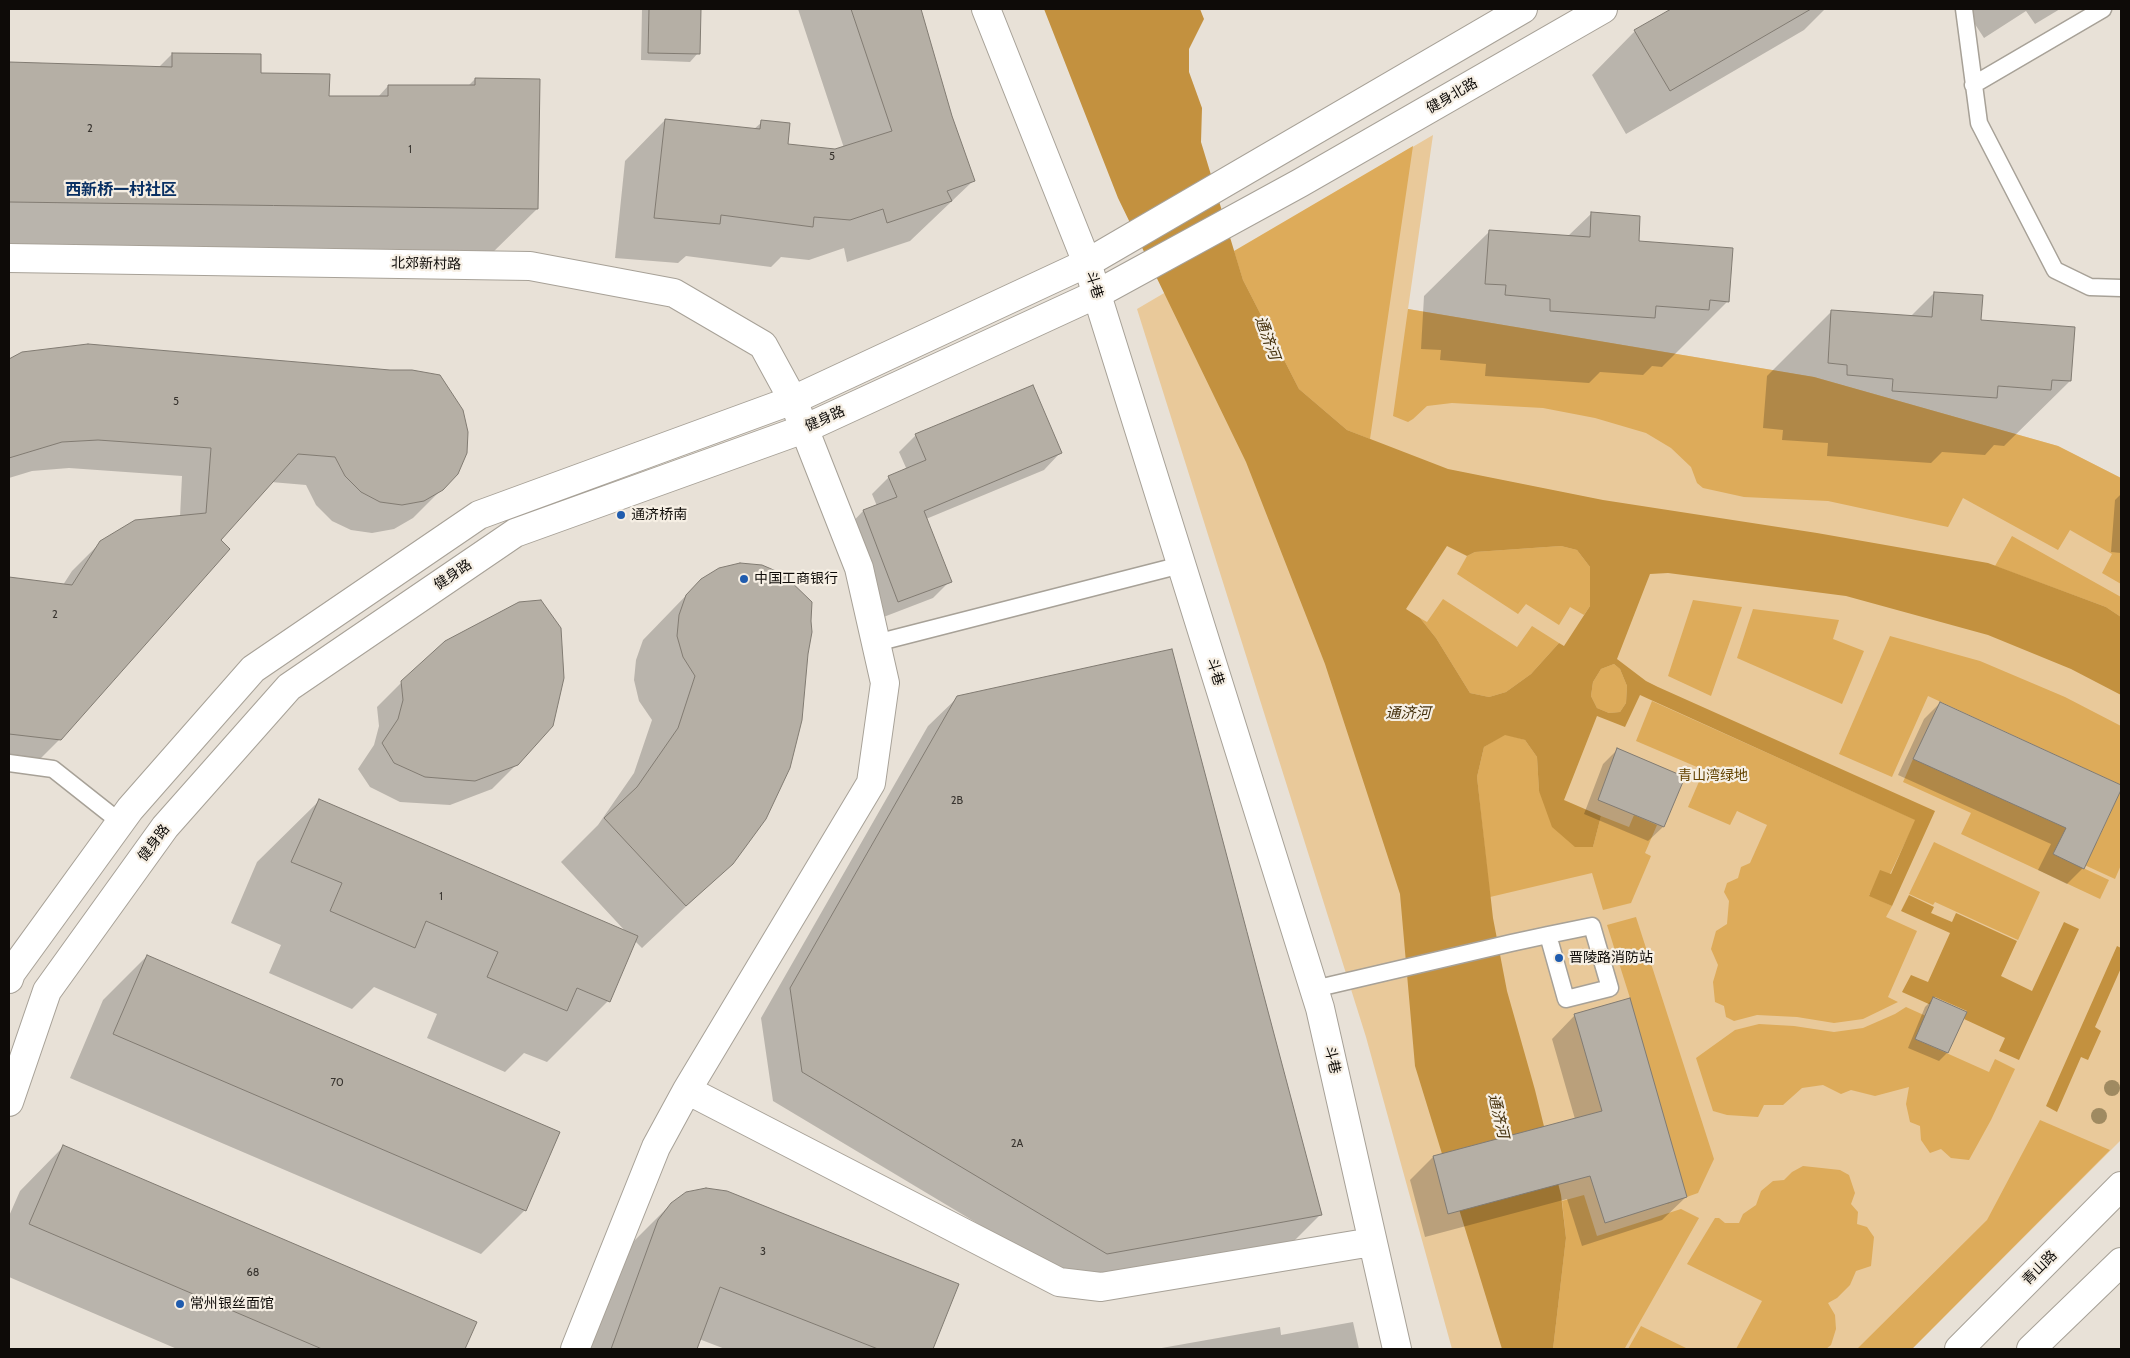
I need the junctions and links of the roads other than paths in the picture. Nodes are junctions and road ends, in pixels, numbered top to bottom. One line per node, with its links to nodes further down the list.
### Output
1 (986, 9): 8 (street, 斗巷)
2 (1523, 9): 8 (street)
3 (1603, 9): 10 (street, 健身北路)
4 (1964, 9): 6 (lane)
5 (2103, 9): 6 (lane)
6 (1973, 85): 9 (lane)
7 (9, 258): 11 (street, 北郊新村路)
8 (1087, 263): 10 (street, 斗巷); 11 (street)
9 (2121, 288)
10 (1097, 294): 12 (street, 健身路); 13 (street, 斗巷)
11 (793, 400): 12 (street, 北郊新村路); 16 (street)
12 (804, 429): 14 (street, 北郊新村路); 21 (street, 健身路)
13 (1182, 564): 14 (lane); 19 (street, 斗巷)
14 (876, 643): 20 (street, 北郊新村路)
15 (9, 763): 16 (lane)
16 (120, 822): 18 (street)
17 (1548, 935): 17 (lane); 19 (lane)
18 (9, 979)
19 (1314, 989): 23 (street, 斗巷)
20 (687, 1090): 23 (street); 25 (street, 北郊新村路)
21 (9, 1102)
22 (2121, 1186): 27 (street, 青山路)
23 (1372, 1242): 26 (street, 斗巷)
24 (2121, 1262): 28 (street)
25 (575, 1349)
26 (1397, 1349)
27 (1959, 1349)
28 (2031, 1349)

